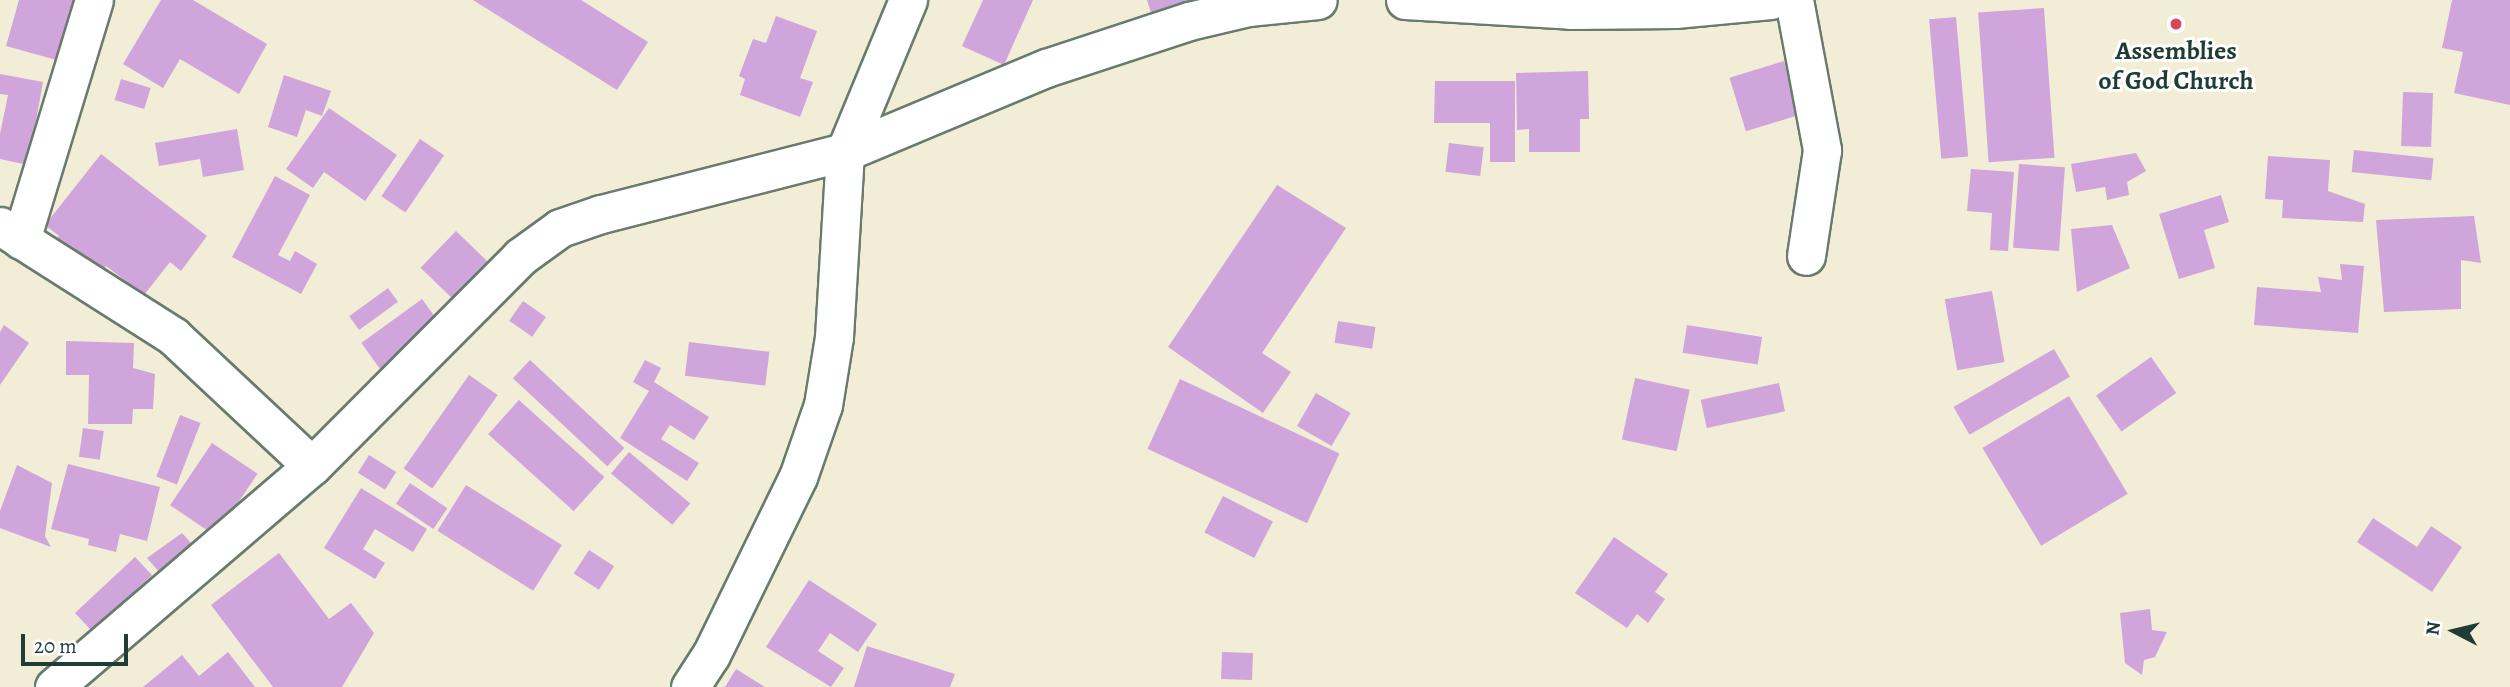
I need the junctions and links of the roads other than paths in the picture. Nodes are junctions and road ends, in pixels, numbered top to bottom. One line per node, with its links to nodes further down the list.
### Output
1 (94, 0): 8 (street)
2 (908, 0): 7 (street)
3 (1318, 0): 7 (street)
4 (1405, 0): 5 (street)
5 (1772, 0)
6 (1794, 0): 9 (street)
7 (845, 152): 10 (street); 12 (street)
8 (10, 233): 10 (street)
9 (1806, 256)
10 (312, 467): 11 (street)
11 (54, 687)
12 (690, 687)

